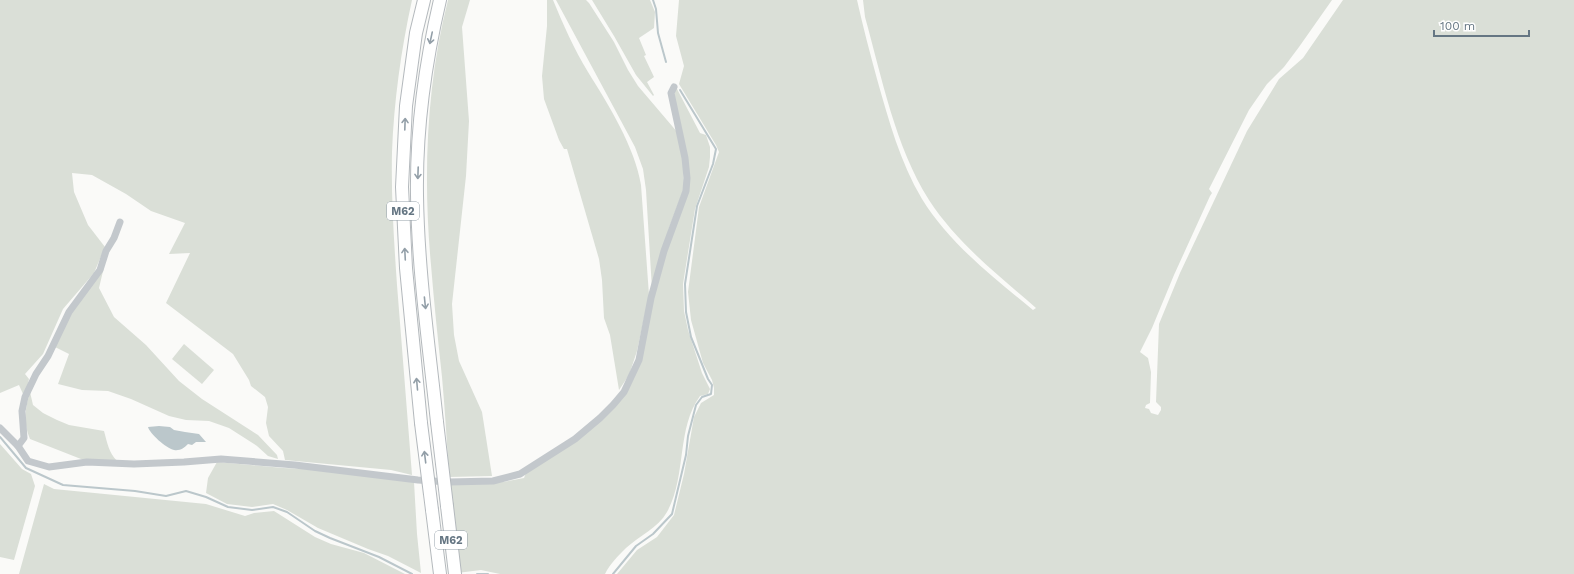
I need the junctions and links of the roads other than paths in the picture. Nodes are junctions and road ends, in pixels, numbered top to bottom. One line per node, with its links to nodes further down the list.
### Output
1 (424, 0): 7 (highway, M62, one-way to 1, bridge)
2 (440, 0): 8 (highway, M62, one-way to 8, bridge)
3 (674, 88): 6 (street)
4 (120, 222): 6 (street)
5 (0, 428): 6 (street)
6 (18, 446)
7 (440, 574)
8 (455, 574)

